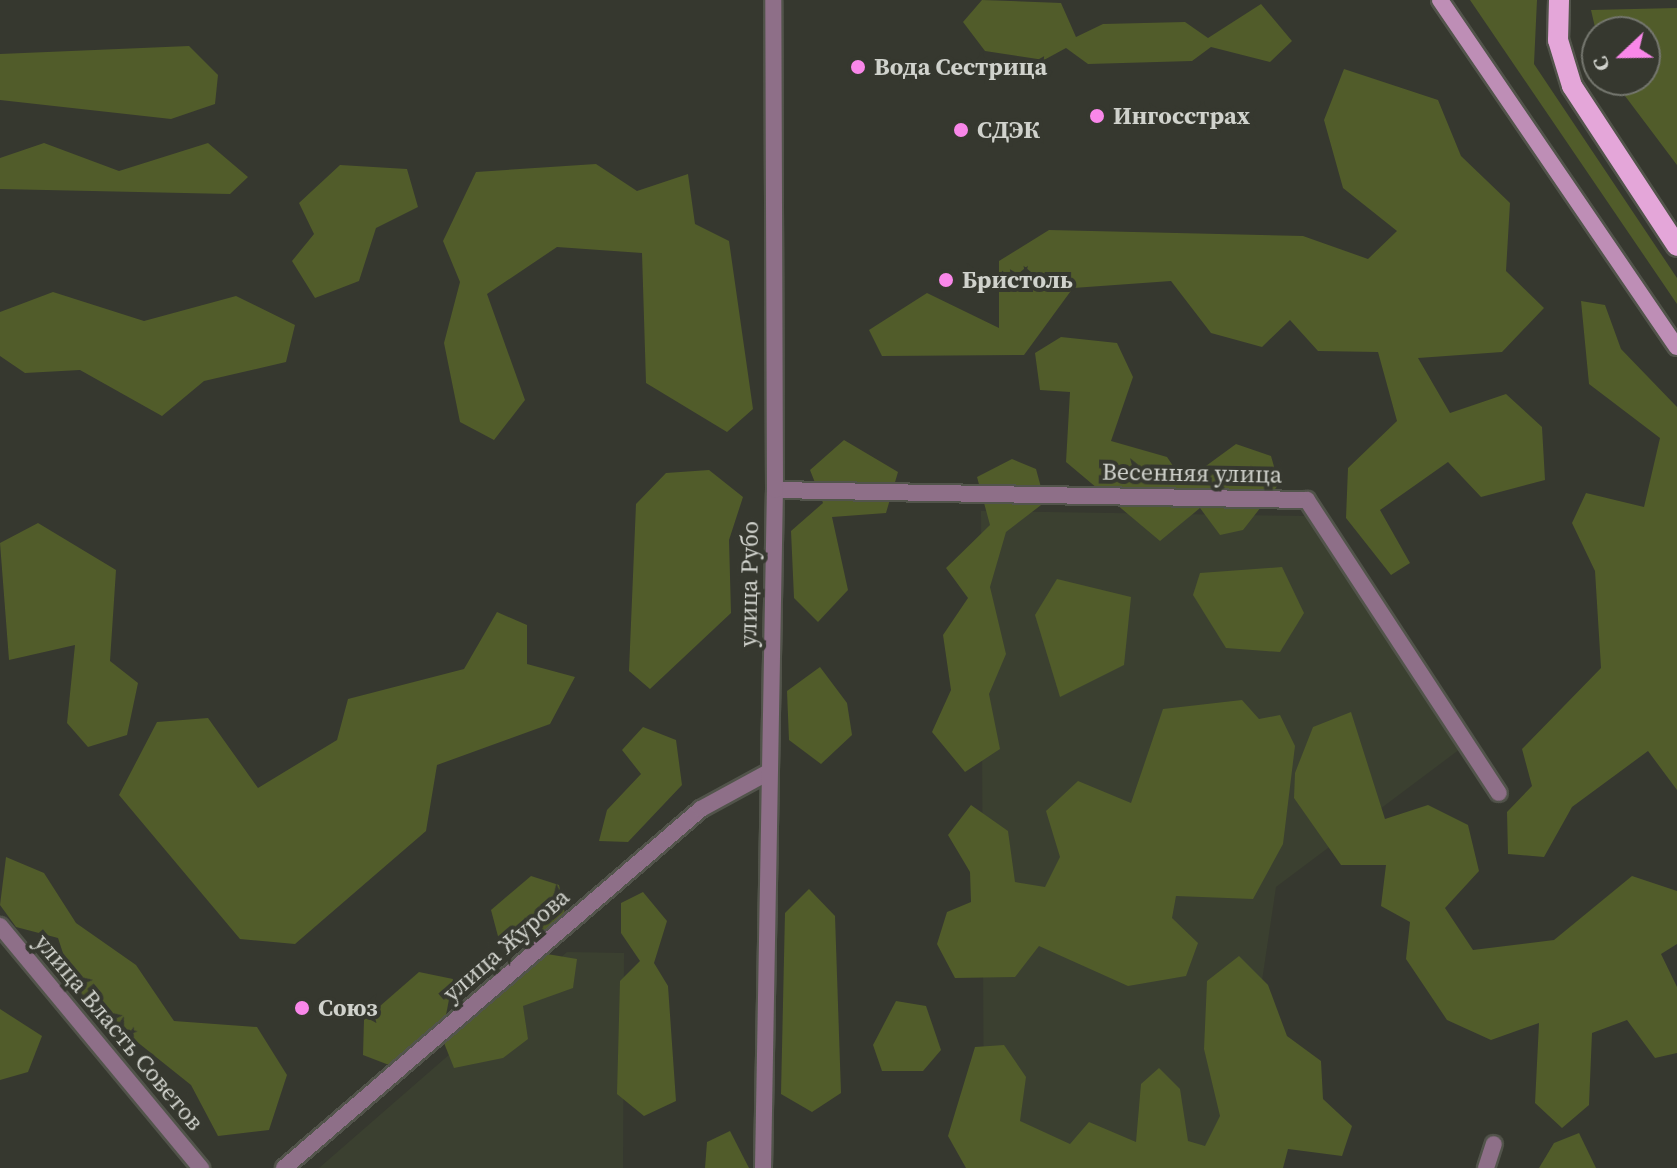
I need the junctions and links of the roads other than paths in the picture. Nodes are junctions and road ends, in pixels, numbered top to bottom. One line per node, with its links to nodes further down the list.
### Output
1 (773, 0): 6 (street, улица Рубо)
2 (1440, 0): 5 (main road)
3 (1559, 0): 4 (main road)
4 (1677, 246)
5 (1677, 347)
6 (775, 490): 7 (street, улица Рубо); 8 (street, Весенняя улица)
7 (769, 772): 12 (street, улица Журова); 13 (street, улица Рубо)
8 (1499, 793)
9 (0, 926): 11 (street, улица Власть Советов)
10 (1494, 1144): 14 (street)
11 (201, 1168)
12 (284, 1168)
13 (763, 1168)
14 (1486, 1168)

